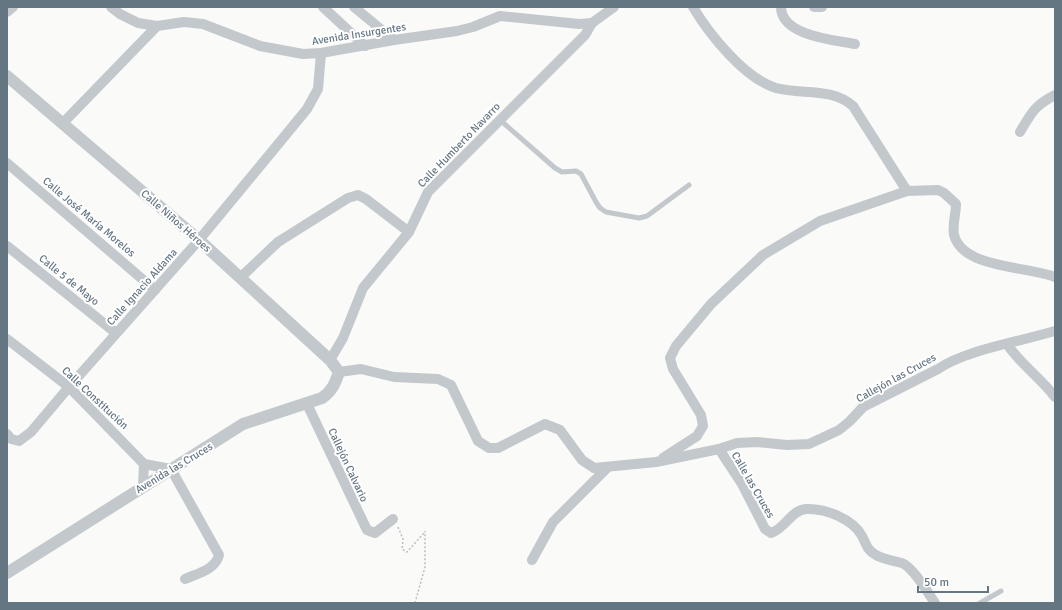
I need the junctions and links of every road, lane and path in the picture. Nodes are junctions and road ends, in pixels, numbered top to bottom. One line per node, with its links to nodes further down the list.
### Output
1 (13, 7): 9 (street)
2 (111, 7): 12 (street, Avenida Insurgentes)
3 (323, 7): 15 (street)
4 (354, 7): 13 (street)
5 (505, 7): 10 (street)
6 (614, 7): 11 (street)
7 (693, 7): 24 (street)
8 (781, 7): 14 (street)
9 (7, 12)
10 (500, 16): 11 (street, Avenida Insurgentes); 13 (street, Avenida Insurgentes)
11 (592, 23): 19 (street, Calle Humberto Navarro)
12 (157, 26): 16 (street, Avenida Insurgentes); 20 (street)
13 (394, 40): 15 (street, Avenida Insurgentes)
14 (855, 44)
15 (365, 46): 16 (street, Avenida Insurgentes)
16 (321, 53): 26 (street, Calle Ignacio Aldama)
17 (7, 76): 20 (street, Calle Niños Héroes)
18 (1055, 95): 21 (street)
19 (500, 120): 23 (lane); 25 (street, Calle Humberto Navarro)
20 (62, 124): 26 (street, Calle Niños Héroes)
21 (1020, 132)
22 (7, 163): 30 (street, Calle José María Morelos)
23 (689, 185)
24 (906, 191): 29 (street); 42 (street)
25 (409, 232): 28 (street); 35 (street, Calle Humberto Navarro)
26 (200, 240): 28 (street, Calle Niños Héroes); 30 (street, Calle Ignacio Aldama)
27 (7, 246): 32 (street, Calle 5 de Mayo)
28 (240, 277): 35 (street, Calle Niños Héroes)
29 (1055, 277)
30 (155, 290): 32 (street, Calle Ignacio Aldama)
31 (1055, 331): 34 (street, Callejón las Cruces)
32 (116, 333): 37 (street, Calle Ignacio Aldama)
33 (7, 339): 37 (street, Calle Constitución)
34 (1007, 344): 38 (street); 41 (street, Callejón las Cruces)
35 (330, 360): 36 (street, Calle Niños Héroes)
36 (339, 372): 39 (street, Avenida las Cruces); 44 (street, Callejón las Cruces)
37 (69, 387): 40 (street, Calle Ignacio Aldama); 43 (street, Calle Constitución)
38 (1055, 397)
39 (307, 404): 45 (street, Avenida las Cruces); 47 (street, Callejón Calvario)
40 (9, 436)
41 (719, 449): 42 (street, Callejón las Cruces); 53 (street, Calle las Cruces)
42 (656, 462): 44 (street, Callejón las Cruces)
43 (144, 464): 45 (street); 46 (street)
44 (608, 467): 48 (street)
45 (171, 469): 46 (street, Avenida las Cruces); 50 (street)
46 (143, 486): 49 (street, Avenida las Cruces)
47 (393, 519): 52 (path)
48 (532, 560)
49 (7, 573)
50 (186, 579)
51 (1001, 591): 54 (lane)
52 (415, 603)
53 (935, 603)
54 (980, 603)

